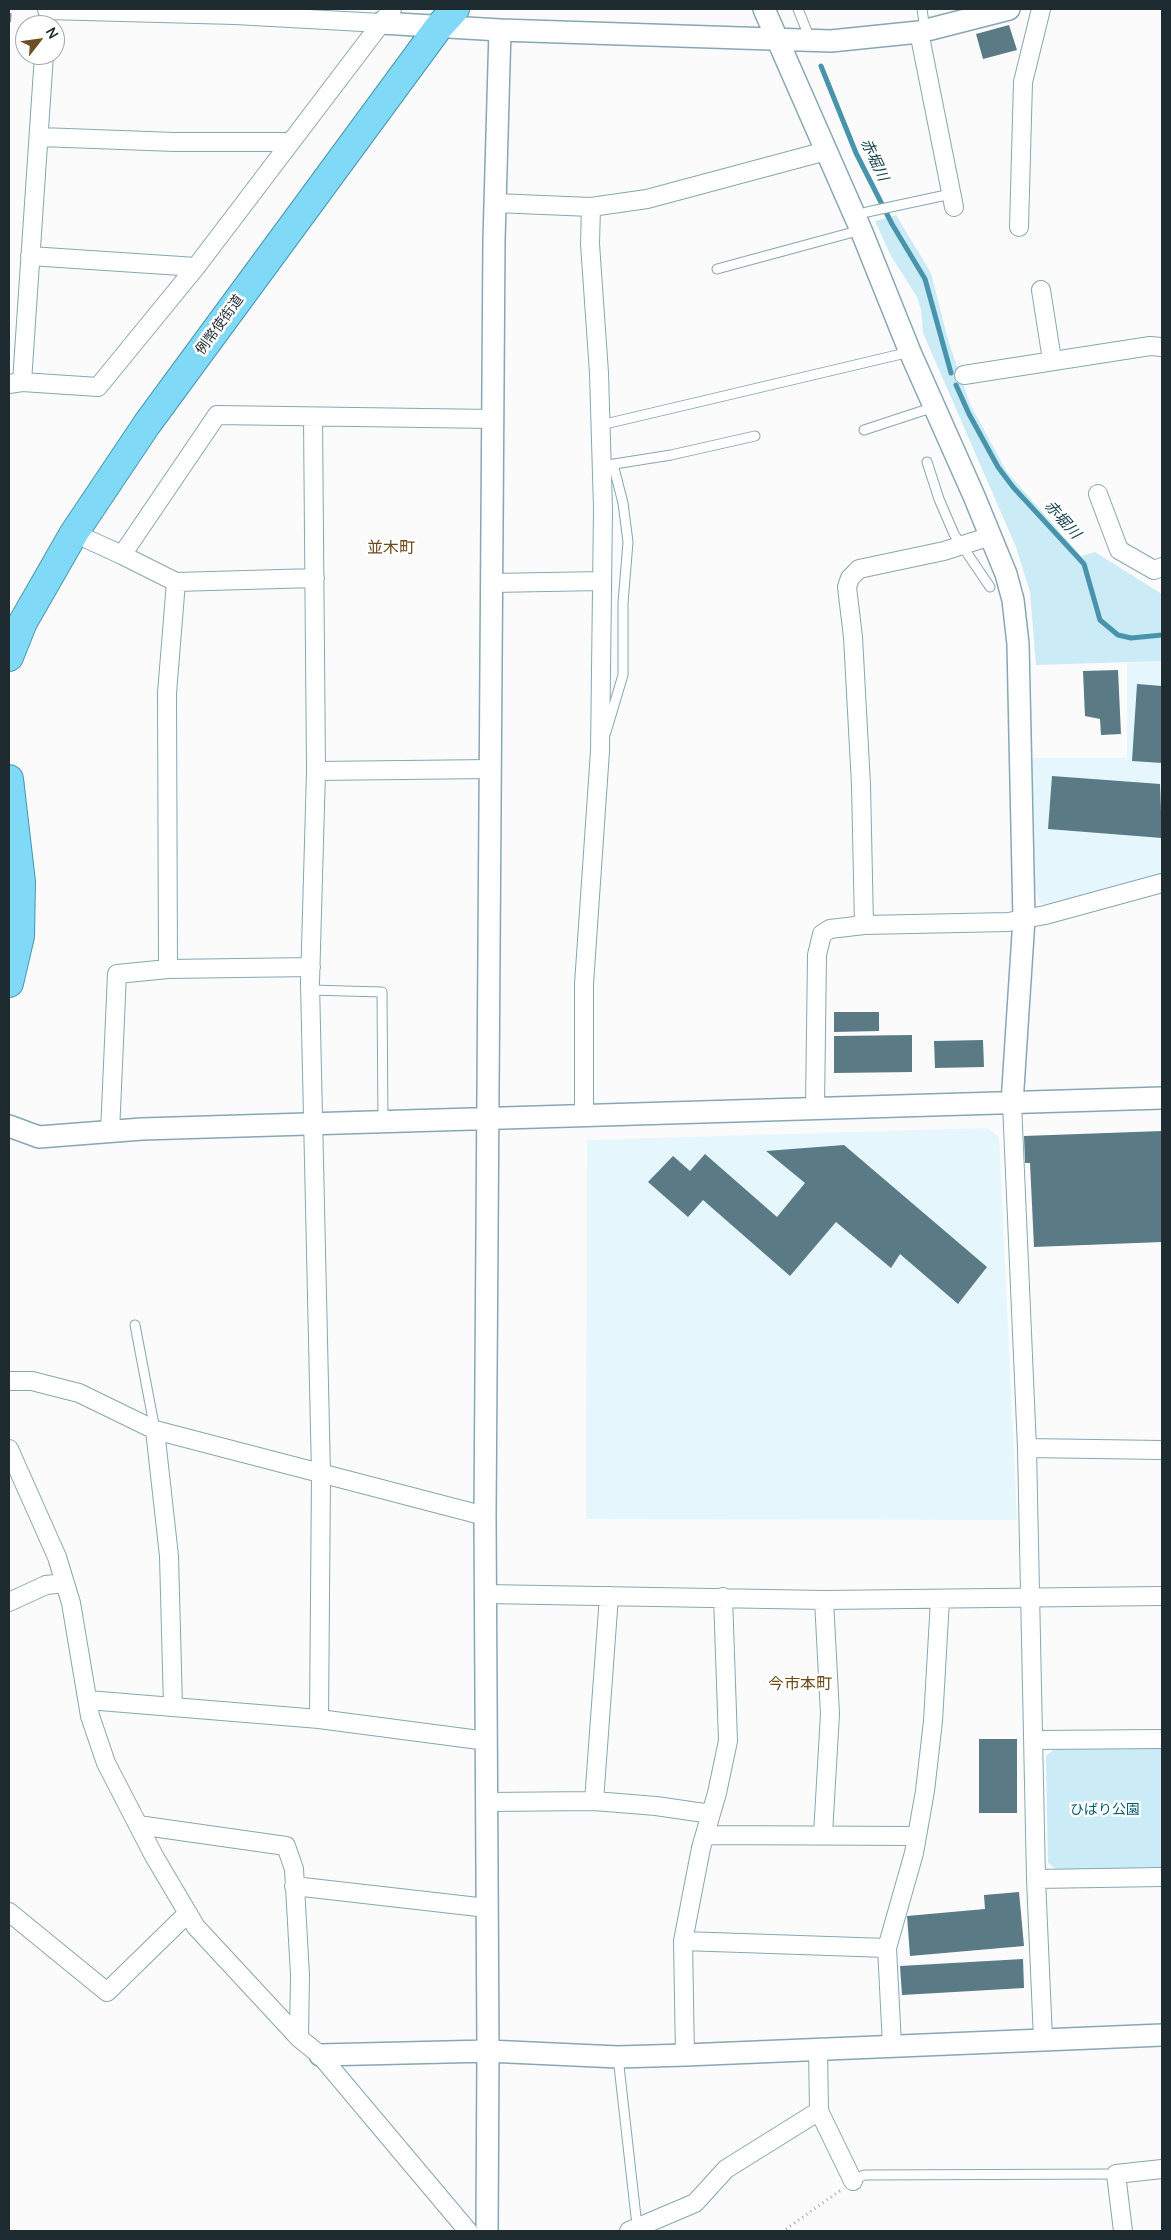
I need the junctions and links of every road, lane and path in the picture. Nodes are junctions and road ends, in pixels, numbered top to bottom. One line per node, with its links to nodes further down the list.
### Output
1 (764, 9): 14 (street)
2 (798, 9): 15 (lane)
3 (922, 9): 13 (lane)
4 (1009, 9): 13 (street)
5 (1041, 9): 24 (street)
6 (148, 10): 7 (street); 8 (street)
7 (235, 12): 9 (street)
8 (46, 15)
9 (337, 15): 10 (street)
10 (387, 16): 11 (street); 18 (street)
11 (447, 18): 12 (street); 43 (highway, 例幣使街道)
12 (500, 30): 14 (street); 21 (street)
13 (922, 31): 15 (street); 20 (street)
14 (778, 41): 15 (street); 19 (street)
15 (811, 42)
16 (44, 65): 17 (street)
17 (40, 138): 18 (street); 25 (street)
18 (291, 142): 26 (street)
19 (826, 151): 22 (street); 23 (street)
20 (953, 201): 23 (lane)
21 (495, 203): 22 (street); 36 (street)
22 (591, 207): 37 (street)
23 (857, 223): 27 (lane); 30 (street)
24 (1019, 227)
25 (30, 256): 26 (street); 33 (street)
26 (196, 267): 33 (street)
27 (717, 269)
28 (1041, 290): 31 (street)
29 (1162, 346): 31 (street)
30 (910, 352): 34 (street); 37 (lane)
31 (1052, 360): 32 (street)
32 (964, 375)
33 (16, 383)
34 (934, 407): 38 (lane); 44 (street)
35 (313, 417): 36 (street); 46 (street); 48 (street)
36 (493, 419): 51 (street)
37 (601, 425): 41 (street)
38 (864, 430)
39 (755, 436): 41 (lane)
40 (927, 462): 45 (lane)
41 (608, 465): 49 (street); 54 (lane)
42 (1098, 494): 47 (street)
43 (74, 533): 46 (street); 53 (highway, 例幣使街道)
44 (991, 536): 45 (street); 59 (street)
45 (960, 546): 52 (lane); 60 (street)
46 (122, 555): 50 (street)
47 (1162, 567)
48 (315, 578): 50 (street); 56 (street)
49 (602, 581): 51 (street); 54 (street)
50 (176, 582): 62 (street)
51 (492, 583): 55 (street)
52 (990, 587)
53 (9, 657)
54 (600, 751): 68 (street)
55 (491, 769): 56 (street); 69 (street)
56 (316, 771): 61 (street)
57 (9, 779): 63 (highway)
58 (1162, 883): 59 (street)
59 (1024, 919): 60 (street); 66 (street)
60 (864, 925): 67 (street)
61 (311, 967): 62 (street); 64 (street)
62 (168, 970): 73 (street)
63 (9, 983)
64 (310, 990): 70 (lane); 71 (street)
65 (1162, 1098): 66 (street)
66 (1012, 1103): 67 (street); 77 (street)
67 (816, 1107): 68 (street)
68 (584, 1117): 69 (street)
69 (488, 1119): 70 (street); 81 (street)
70 (383, 1122): 71 (street)
71 (312, 1124): 73 (street); 80 (street)
72 (9, 1126): 73 (street)
73 (110, 1132)
74 (135, 1326): 76 (lane)
75 (9, 1381): 76 (street)
76 (155, 1430): 80 (street); 92 (street)
77 (1027, 1448): 79 (street); 87 (street)
78 (9, 1449): 82 (street)
79 (1162, 1450)
80 (321, 1474): 81 (street); 93 (street)
81 (485, 1516): 83 (street)
82 (65, 1583): 90 (street); 91 (street)
83 (486, 1594): 84 (street); 96 (street)
84 (608, 1596): 86 (street); 97 (street)
85 (1162, 1596): 87 (street)
86 (722, 1597): 88 (street); 99 (street)
87 (1031, 1599): 89 (street); 95 (street)
88 (824, 1600): 89 (street); 101 (street)
89 (940, 1600): 103 (street)
90 (9, 1602)
91 (88, 1700): 92 (street); 100 (street)
92 (172, 1707): 93 (street)
93 (320, 1719): 96 (street)
94 (1162, 1739): 95 (street)
95 (1034, 1740): 105 (street)
96 (487, 1741): 98 (street)
97 (594, 1801): 98 (street); 99 (street)
98 (487, 1802): 107 (street)
99 (711, 1814): 102 (street)
100 (138, 1825): 106 (street); 109 (street)
101 (823, 1834): 102 (street); 103 (street)
102 (705, 1835): 110 (street)
103 (917, 1836): 111 (street)
104 (1162, 1877): 105 (street)
105 (1036, 1879): 114 (street)
106 (294, 1886): 107 (street); 113 (street)
107 (487, 1908): 117 (street)
108 (9, 1912): 109 (street)
109 (188, 1913): 113 (street)
110 (683, 1941): 111 (street); 119 (street)
111 (887, 1948): 115 (street)
112 (1162, 2035): 114 (street)
113 (299, 2038): 118 (street)
114 (1043, 2038): 115 (street)
115 (892, 2045): 116 (street)
116 (818, 2049): 119 (street); 121 (street)
117 (488, 2052): 118 (street); 120 (street); 128 (street)
118 (320, 2055): 127 (street)
119 (685, 2055): 120 (street)
120 (618, 2056): 125 (lane)
121 (818, 2111): 124 (street); 125 (street)
122 (1162, 2169): 123 (street)
123 (1116, 2174): 124 (lane); 129 (street)
124 (853, 2181): 126 (path)
125 (635, 2229)
126 (786, 2229)
127 (468, 2231)
128 (487, 2231)
129 (1123, 2231)

